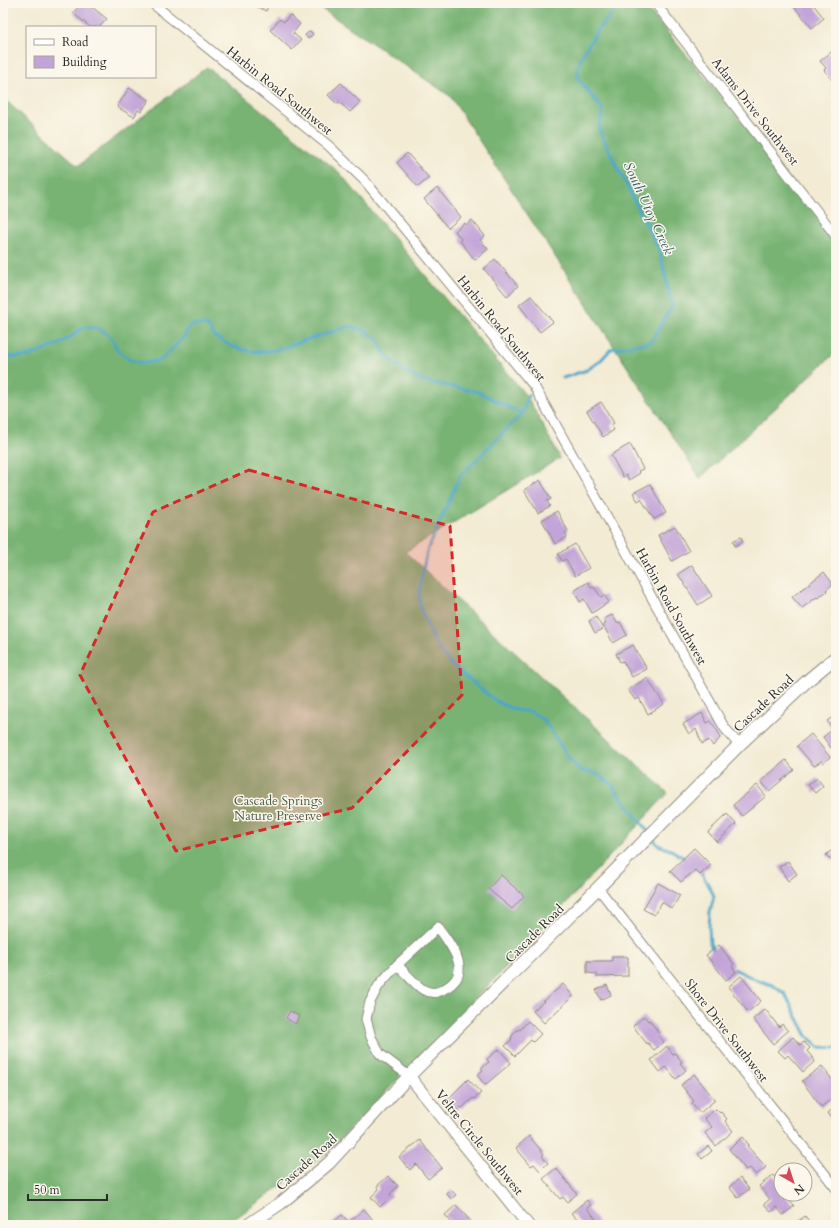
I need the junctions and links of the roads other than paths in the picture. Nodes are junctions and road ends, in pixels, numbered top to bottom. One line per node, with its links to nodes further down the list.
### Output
1 (152, 3): 5 (street, Harbin Road Southwest)
2 (654, 3): 3 (street, Adams Drive Southwest)
3 (836, 236)
4 (836, 657): 5 (main road, Cascade Road)
5 (739, 745): 6 (main road, Cascade Road)
6 (598, 888): 8 (main road, Cascade Road); 9 (street, Shore Drive Southwest)
7 (397, 965): 7 (street); 8 (street)
8 (410, 1076): 10 (main road, Cascade Road); 11 (street, Veltre Circle Southwest)
9 (836, 1188)
10 (248, 1225)
11 (528, 1225)

